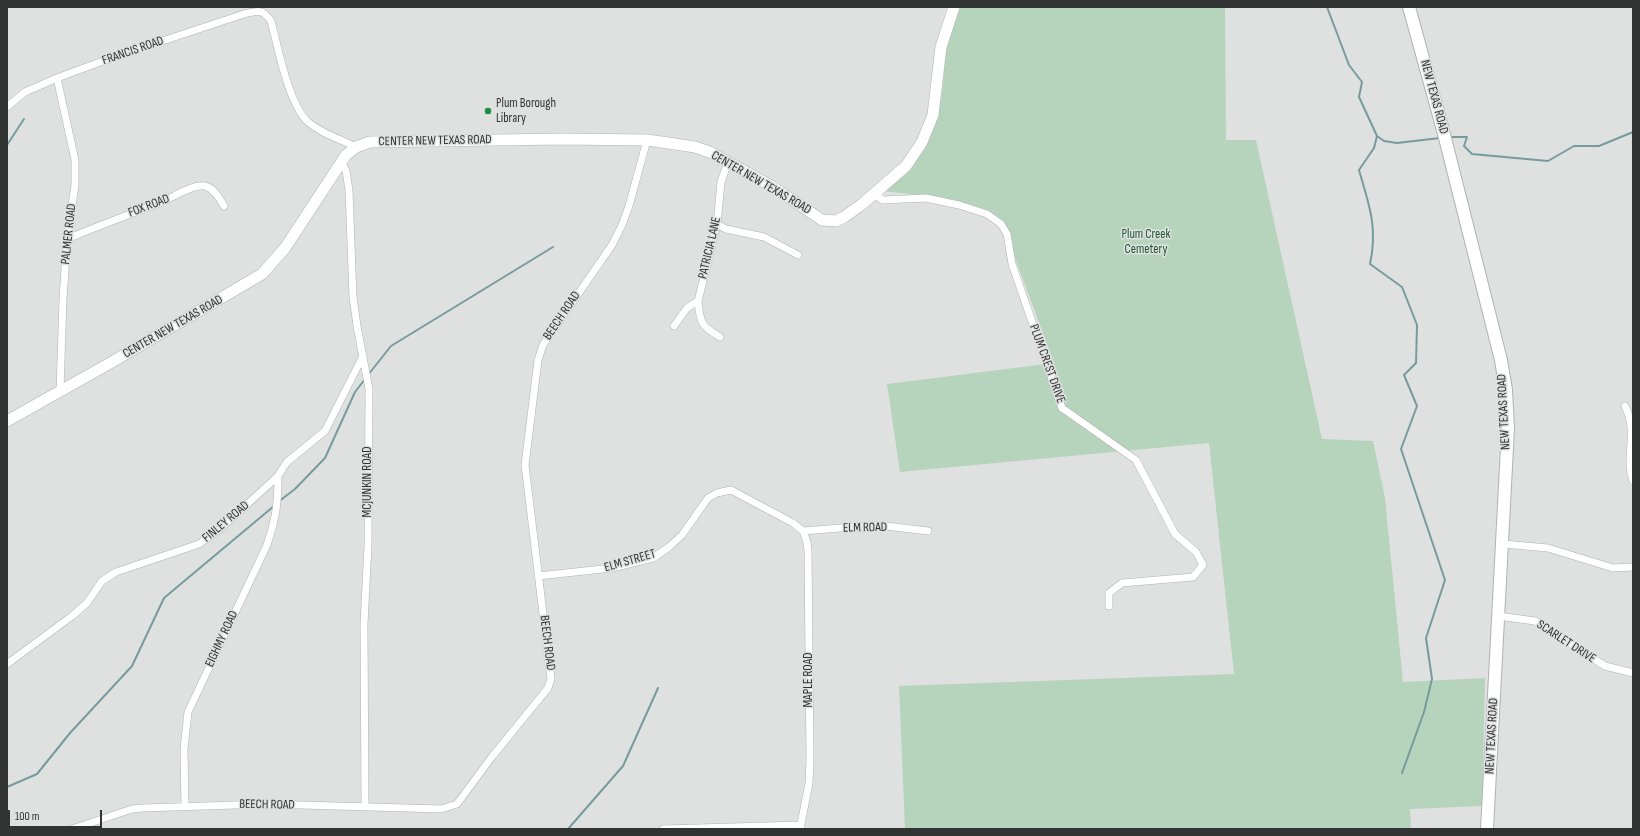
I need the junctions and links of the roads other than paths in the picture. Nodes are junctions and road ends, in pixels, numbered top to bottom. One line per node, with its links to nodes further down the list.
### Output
1 (954, 7): 9 (street, CENTER NEW TEXAS ROAD)
2 (1409, 7): 25 (main road, NEW TEXAS ROAD)
3 (57, 78): 4 (street, FRANCIS ROAD); 6 (street, FRANCIS ROAD); 12 (street, PALMER ROAD)
4 (7, 107)
5 (647, 140): 6 (street, CENTER NEW TEXAS ROAD); 8 (street, CENTER NEW TEXAS ROAD); 27 (street, BEECH ROAD)
6 (356, 146): 7 (street, CENTER NEW TEXAS ROAD)
7 (341, 161): 17 (street, MCJUNKIN ROAD); 18 (street, CENTER NEW TEXAS ROAD)
8 (728, 162): 9 (street, CENTER NEW TEXAS ROAD); 11 (street, PATRICIA LANE)
9 (874, 194): 28 (street, PLUM CREST DRIVE)
10 (224, 206): 12 (street, FOX ROAD)
11 (717, 224): 13 (street); 14 (street, PATRICIA LANE)
12 (67, 239): 18 (street, PALMER ROAD)
13 (798, 255)
14 (698, 301): 15 (street); 16 (street)
15 (674, 326)
16 (720, 337)
17 (363, 356): 21 (street, FINLEY ROAD); 33 (street, MCJUNKIN ROAD)
18 (60, 392): 20 (street, CENTER NEW TEXAS ROAD)
19 (1625, 406): 22 (street)
20 (7, 421)
21 (278, 476): 30 (street, FINLEY ROAD); 32 (street, EIGHMY ROAD)
22 (1633, 481)
23 (802, 531): 24 (street, ELM ROAD); 27 (street, ELM STREET); 34 (street, MAPLE ROAD)
24 (928, 531)
25 (1503, 544): 26 (street); 29 (main road, NEW TEXAS ROAD)
26 (1633, 567)
27 (538, 576): 33 (street, BEECH ROAD)
28 (1109, 606)
29 (1498, 616): 31 (street, SCARLET DRIVE); 37 (main road, NEW TEXAS ROAD)
30 (7, 664)
31 (1633, 673)
32 (185, 807): 33 (street, BEECH ROAD); 35 (street, BEECH ROAD)
33 (365, 807)
34 (800, 827): 36 (street)
35 (72, 829)
36 (663, 829)
37 (1488, 829)

